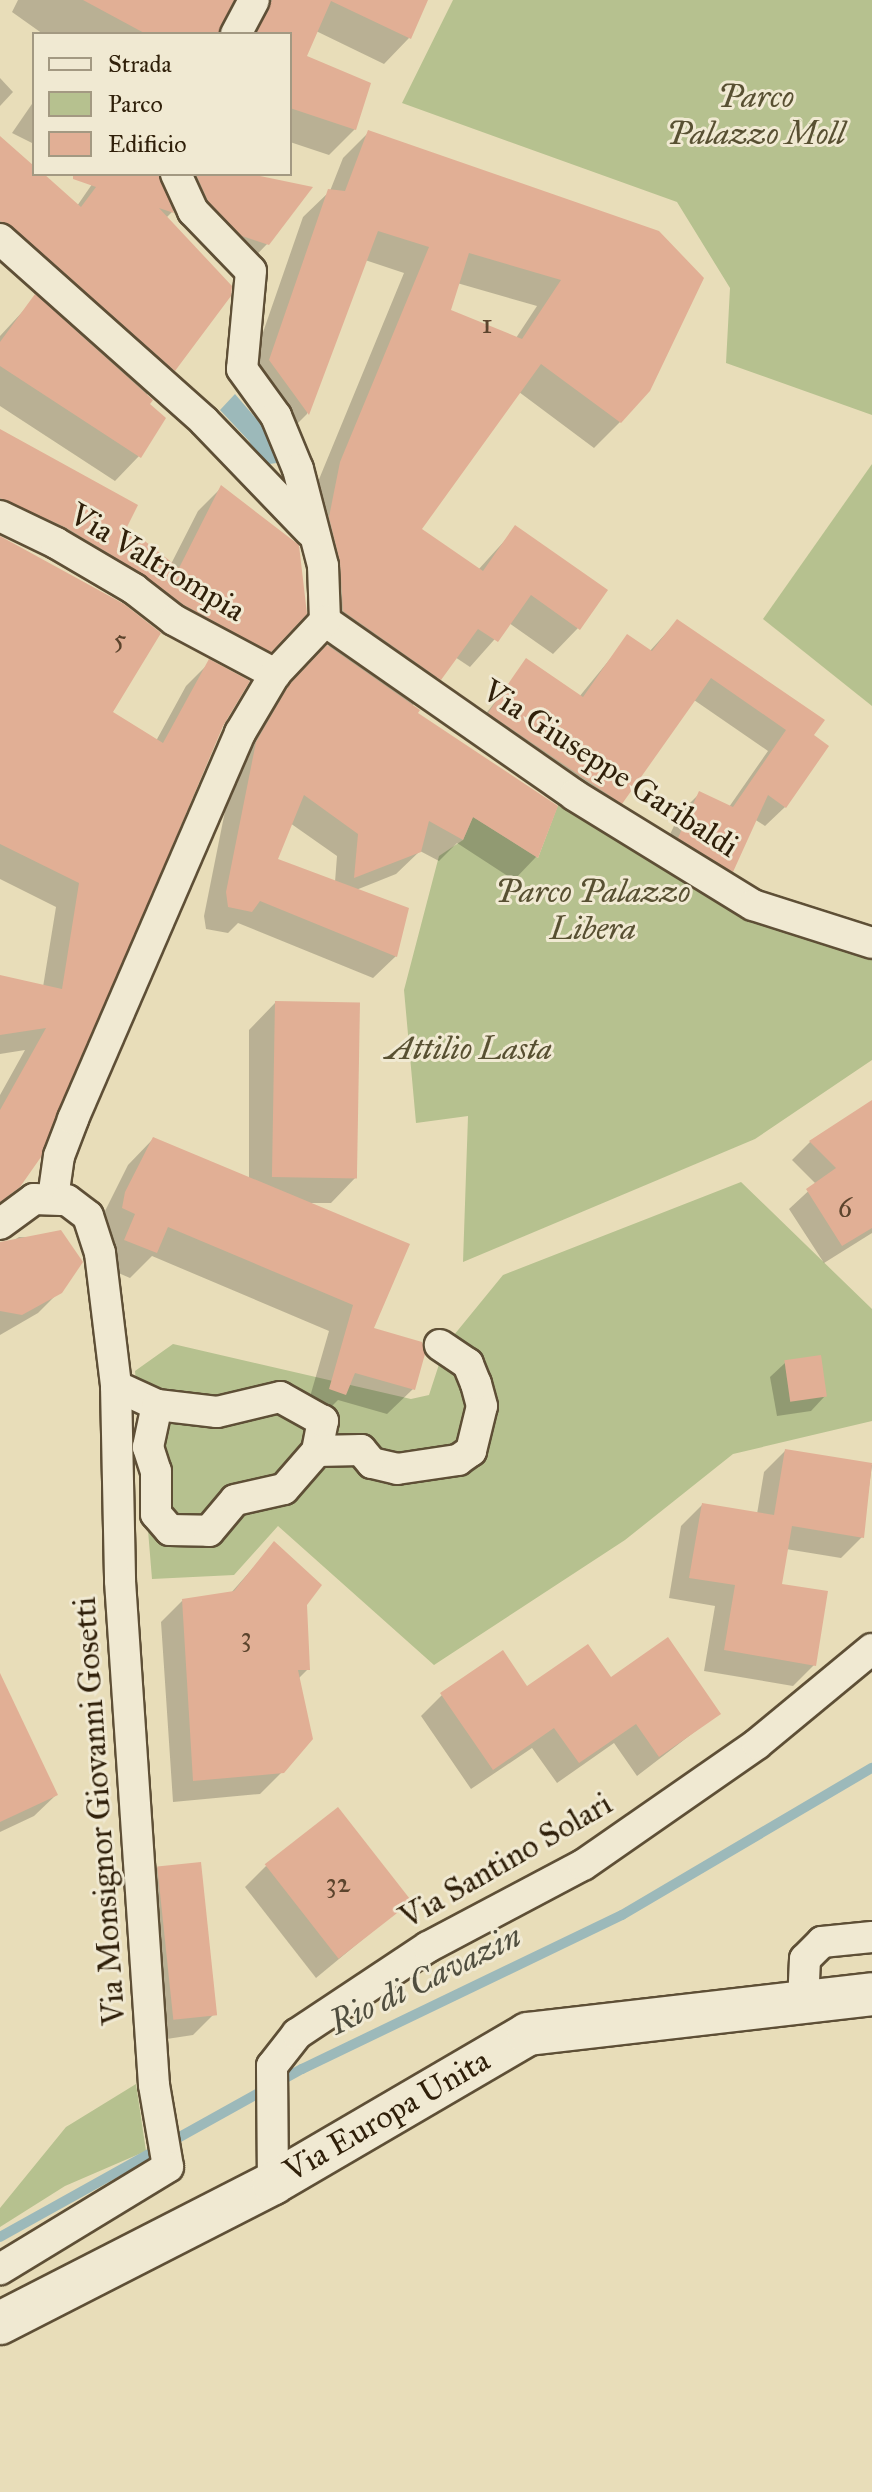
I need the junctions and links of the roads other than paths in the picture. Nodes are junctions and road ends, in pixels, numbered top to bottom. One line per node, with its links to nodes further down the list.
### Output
1 (254, 0): 2 (street)
2 (237, 32)
3 (177, 176): 6 (street)
4 (2, 246): 6 (street)
5 (0, 516): 8 (street, Via Valtrompia)
6 (312, 533): 7 (street)
7 (325, 621): 8 (street); 9 (street, Via Giuseppe Garibaldi)
8 (275, 674): 10 (street)
9 (872, 943)
10 (53, 1198): 11 (street); 13 (street, Via Monsignor Giovanni Gosetti)
11 (0, 1224)
12 (440, 1345): 15 (street)
13 (116, 1386): 14 (street); 21 (street, Via Monsignor Giovanni Gosetti)
14 (157, 1405): 15 (street); 15 (street)
15 (317, 1451)
16 (872, 1649): 20 (street, Via Santino Solari)
17 (872, 1937): 19 (street)
18 (872, 1994): 19 (main road, Via Europa Unita)
19 (803, 2003): 20 (main road, Via Europa Unita)
20 (273, 2183): 22 (main road, Via Europa Unita)
21 (0, 2269)
22 (0, 2323)

